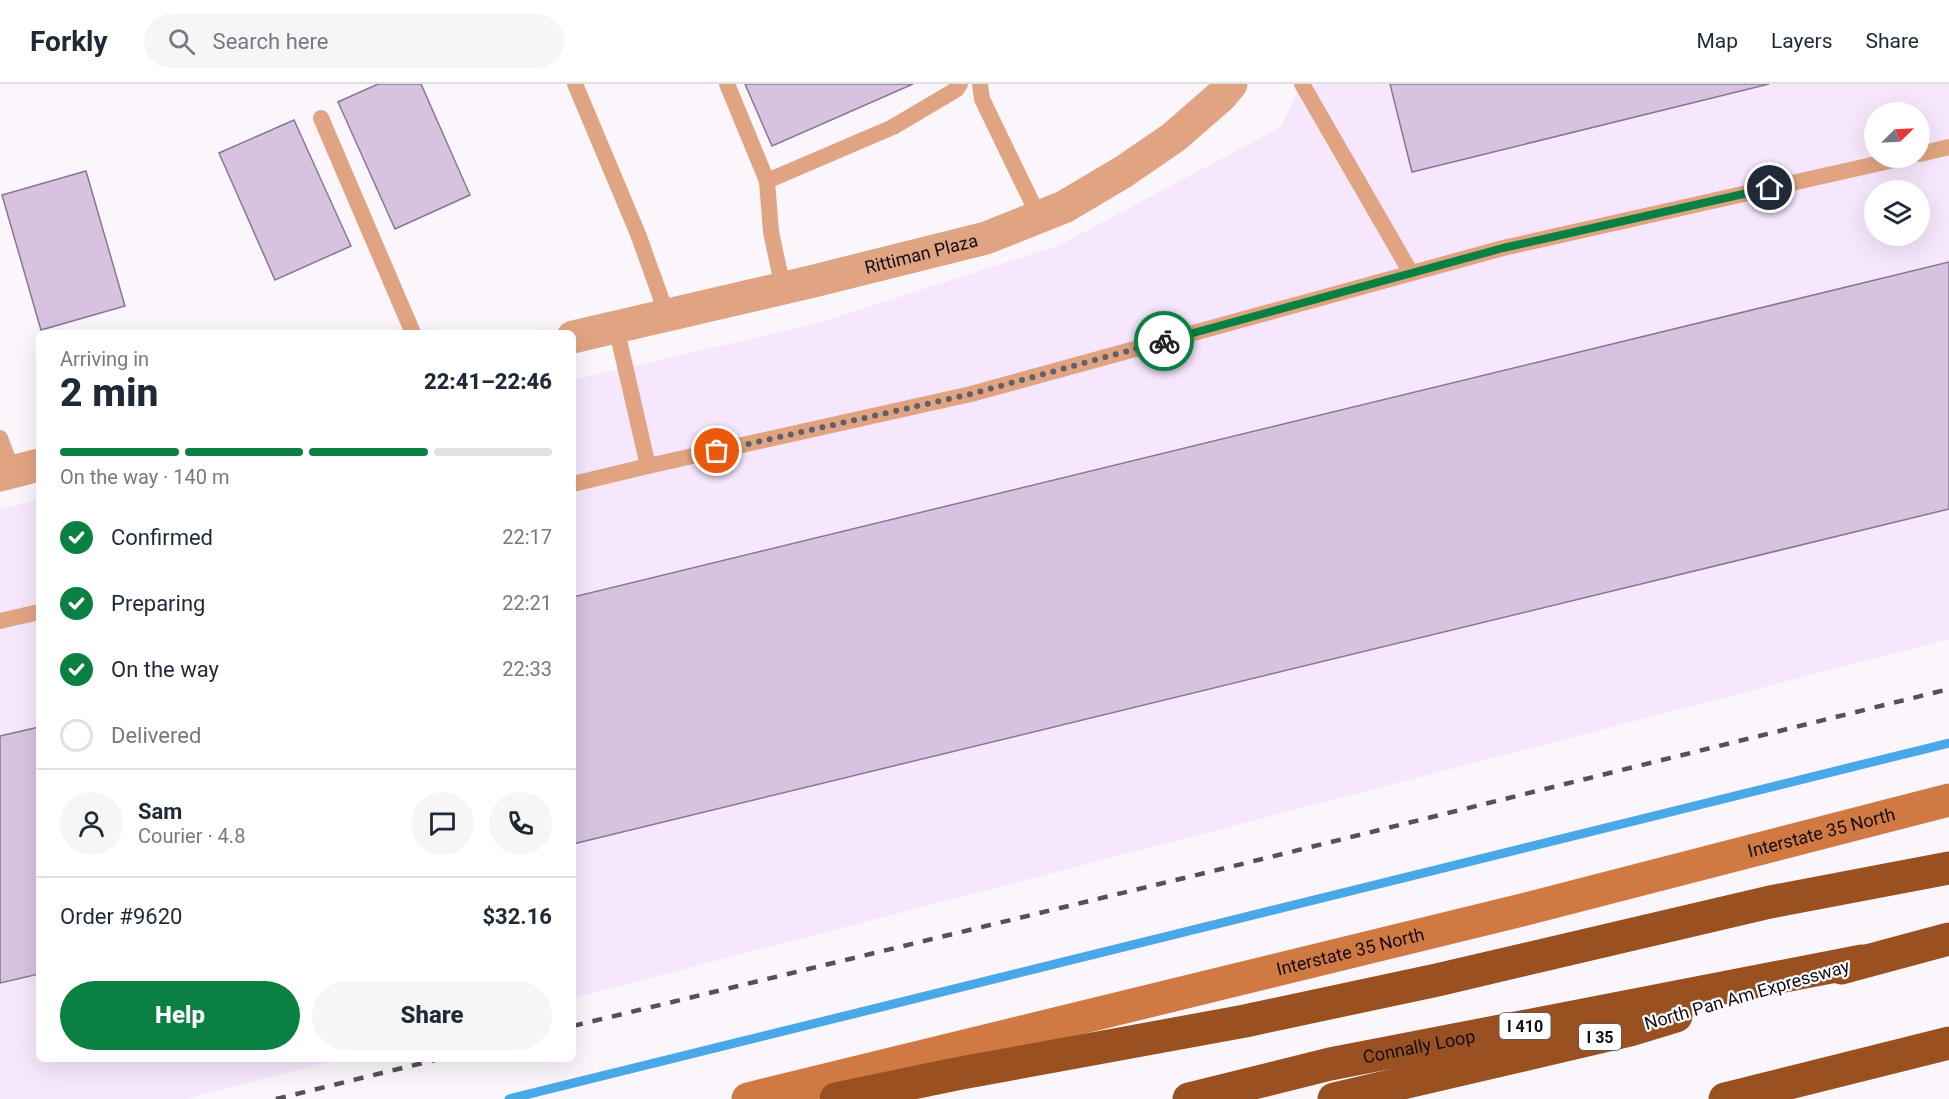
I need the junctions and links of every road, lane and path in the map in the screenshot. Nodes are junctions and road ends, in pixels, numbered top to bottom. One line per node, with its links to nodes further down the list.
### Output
1 (575, 84): 15 (lane)
2 (727, 84): 11 (lane)
3 (960, 84): 11 (lane)
4 (980, 84): 12 (lane)
5 (1231, 84): 12 (street, Rittiman Plaza)
6 (1302, 84): 13 (lane)
7 (321, 118): 17 (lane)
8 (1949, 147): 9 (lane)
9 (1930, 152)
10 (1864, 167): 13 (lane)
11 (767, 181): 14 (lane)
12 (1039, 217): 14 (street, Rittiman Plaza)
13 (1411, 273): 20 (lane)
14 (783, 288): 15 (street, Rittiman Plaza)
15 (667, 315): 16 (street, Rittiman Plaza)
16 (616, 327): 18 (street, Rittiman Plaza); 20 (lane)
17 (412, 330)
18 (576, 336)
19 (0, 438): 21 (lane)
20 (648, 466): 22 (lane)
21 (17, 471)
22 (576, 483)
23 (36, 613): 24 (lane)
24 (0, 621)
25 (1949, 800): 30 (main road, Interstate 35 North)
26 (1949, 868): 31 (highway)
27 (1949, 939): 28 (highway, North Pan Am Expressway / I 35)
28 (1862, 961): 32 (highway, Connally Loop / I 410); 33 (highway, North Pan Am Expressway / I 35)
29 (1949, 1043): 34 (highway)
30 (748, 1099)
31 (836, 1099)
32 (1189, 1099)
33 (1334, 1099)
34 (1725, 1099)

